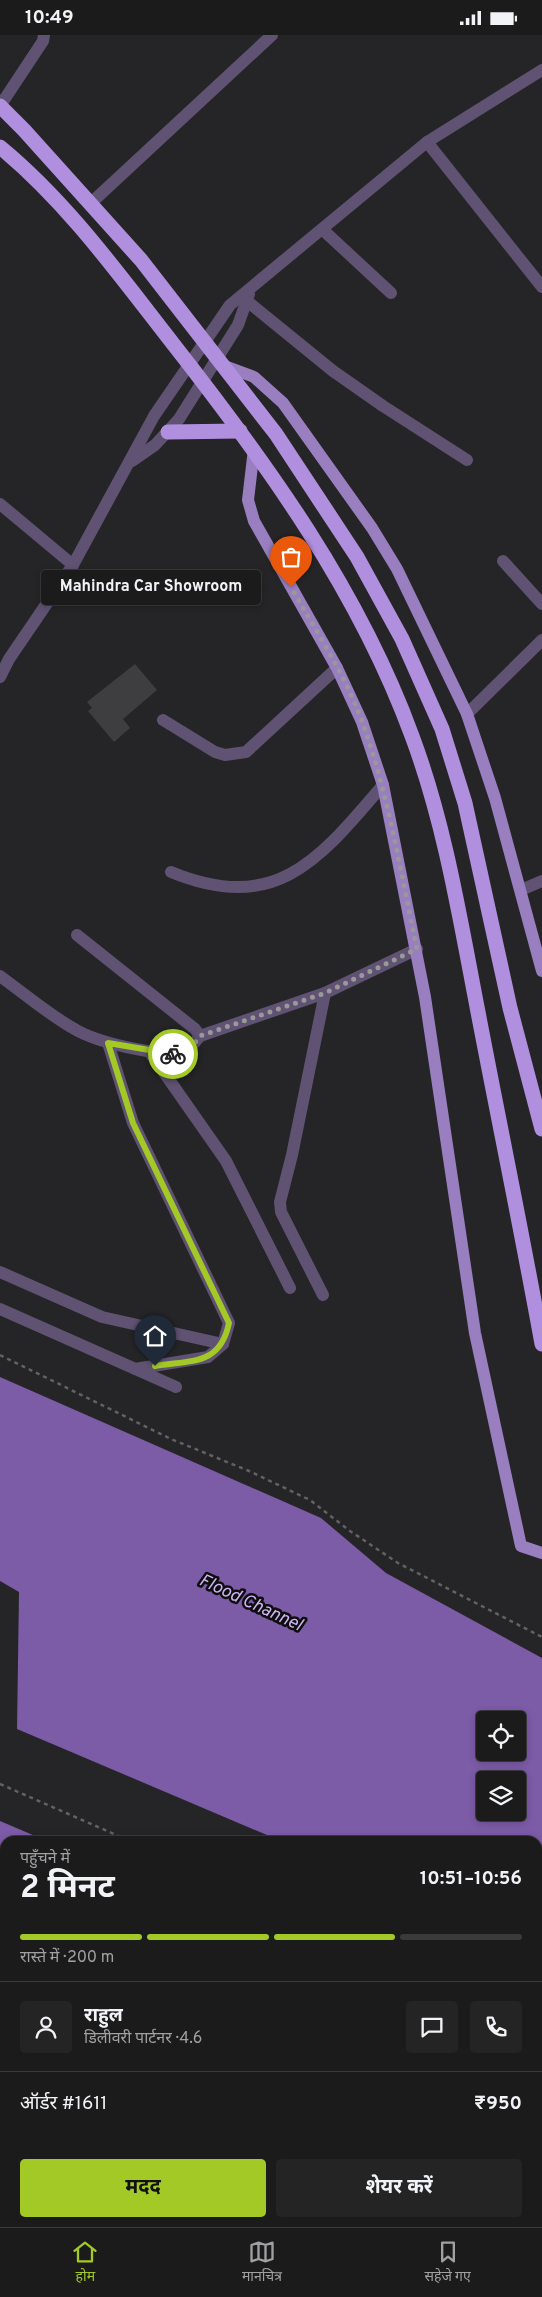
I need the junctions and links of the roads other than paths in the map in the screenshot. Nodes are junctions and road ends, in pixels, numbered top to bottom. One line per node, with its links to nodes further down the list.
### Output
1 (44, 35): 4 (street)
2 (272, 35): 7 (street)
3 (542, 70): 5 (street)
4 (0, 106): 7 (highway)
5 (427, 142): 8 (street); 10 (street)
6 (0, 147): 15 (highway)
7 (91, 203): 13 (highway)
8 (322, 229): 9 (street); 11 (street)
9 (252, 285): 12 (street); 13 (street)
10 (542, 287)
11 (391, 293)
12 (247, 301): 14 (street); 20 (street)
13 (204, 341): 14 (highway); 15 (street)
14 (219, 362): 16 (street); 30 (main road); 44 (highway)
15 (189, 364): 16 (highway); 21 (street)
16 (201, 380): 17 (highway); 18 (street)
17 (240, 431): 18 (highway); 19 (highway)
18 (168, 432): 21 (street)
19 (254, 449): 28 (main road); 50 (highway)
20 (467, 460)
21 (129, 464): 24 (street)
22 (0, 505): 24 (street)
23 (503, 561): 25 (street)
24 (72, 565): 27 (street)
25 (542, 604)
26 (542, 640): 30 (street)
27 (4, 655): 29 (street)
28 (337, 668): 31 (street); 32 (main road)
29 (0, 677)
30 (466, 714): 35 (main road)
31 (163, 720)
32 (383, 785): 33 (street); 37 (main road)
33 (170, 872)
34 (542, 881): 35 (street)
35 (521, 890): 38 (main road)
36 (77, 935): 41 (street)
37 (417, 949): 40 (street); 53 (main road)
38 (542, 971)
39 (0, 976): 42 (street)
40 (325, 993): 41 (street); 47 (street)
41 (200, 1036): 43 (street)
42 (108, 1043): 43 (street); 49 (street)
43 (149, 1051): 46 (street)
44 (542, 1129)
45 (0, 1272): 49 (street)
46 (290, 1288)
47 (323, 1295)
48 (0, 1309): 51 (street)
49 (223, 1344): 51 (street)
50 (542, 1344)
51 (135, 1369): 52 (street)
52 (176, 1387)
53 (542, 1553)

